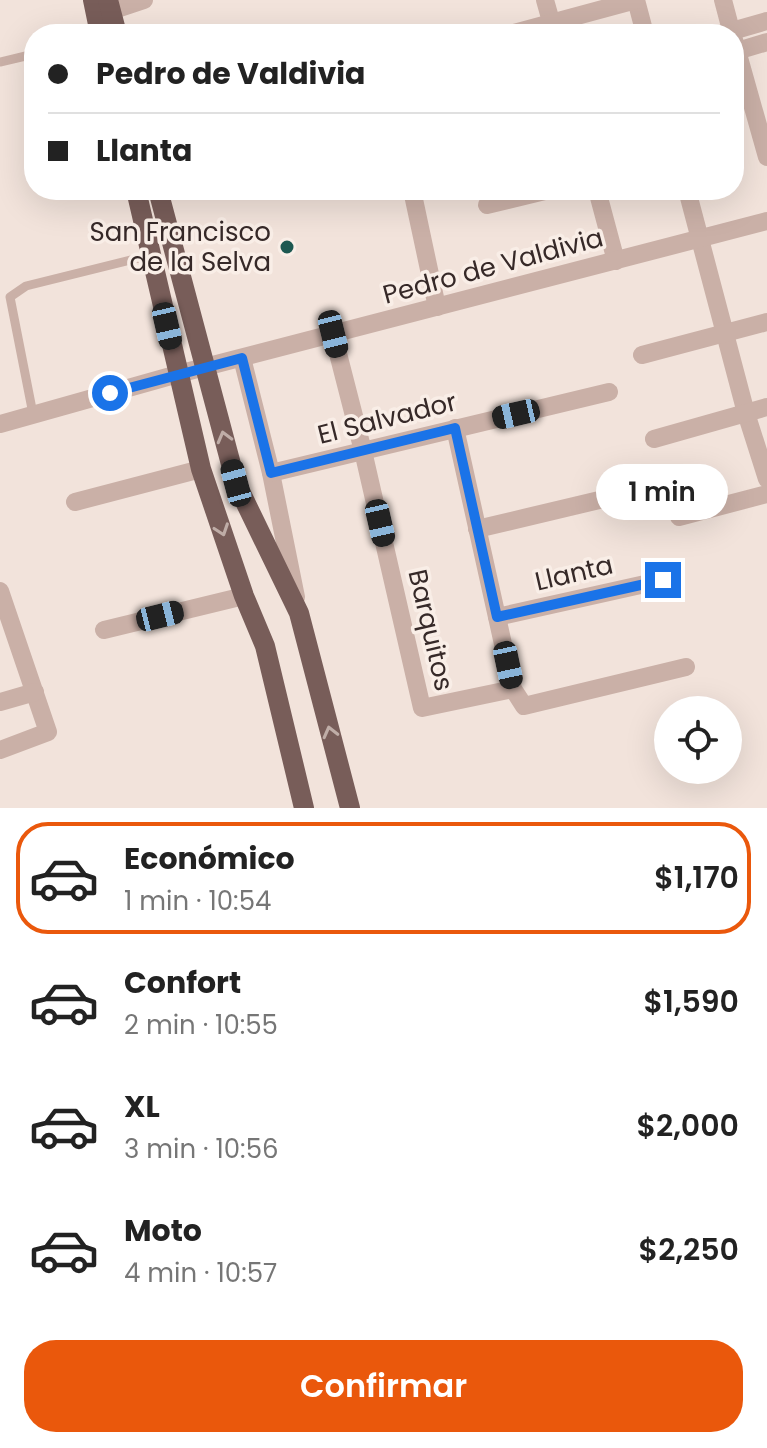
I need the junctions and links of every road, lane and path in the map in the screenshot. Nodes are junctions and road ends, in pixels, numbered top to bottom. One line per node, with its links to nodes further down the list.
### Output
1 (144, 0): 5 (street)
2 (545, 0): 9 (street)
3 (636, 0): 10 (street); 11 (street)
4 (723, 0): 12 (street)
5 (104, 4): 7 (main road); 8 (main road)
6 (767, 21): 13 (street)
7 (101, 24)
8 (113, 24)
9 (552, 24)
10 (565, 24)
11 (642, 24)
12 (730, 24)
13 (744, 34)
14 (744, 40): 15 (street)
15 (767, 42)
16 (24, 56): 17 (lane)
17 (0, 62)
18 (744, 71): 19 (street)
19 (764, 136): 20 (street)
20 (767, 157)
21 (138, 200): 30 (main road)
22 (161, 200): 38 (main road)
23 (414, 200): 32 (street)
24 (508, 200): 27 (street)
25 (600, 200): 31 (street)
26 (690, 200): 29 (street)
27 (487, 205)
28 (767, 221): 29 (street, Pedro de Valdivia)
29 (700, 239): 31 (street, Pedro de Valdivia); 34 (street)
30 (151, 255): 39 (main road); 43 (lane)
31 (616, 261): 32 (street, Pedro de Valdivia)
32 (437, 307): 35 (street, Pedro de Valdivia)
33 (767, 322): 34 (street)
34 (725, 333): 36 (street); 42 (street)
35 (333, 334): 37 (street, Pedro de Valdivia); 47 (street, Barquitos)
36 (642, 355)
37 (242, 358): 38 (street, Pedro de Valdivia); 49 (street)
38 (205, 367): 39 (street, Pedro de Valdivia); 59 (main road, one-way to 38)
39 (178, 374): 43 (street, Pedro de Valdivia); 48 (main road)
40 (609, 392): 45 (street, El Salvador)
41 (767, 407): 42 (street)
42 (746, 413): 46 (street); 50 (street)
43 (33, 414): 44 (street, Pedro de Valdivia)
44 (0, 424)
45 (455, 428): 47 (street, El Salvador); 55 (street)
46 (654, 439)
47 (363, 451): 49 (street, El Salvador); 63 (street, Barquitos)
48 (201, 469): 53 (street); 58 (main road, one-way to 58)
49 (271, 473): 59 (street)
50 (767, 479)
51 (633, 492): 55 (street)
52 (767, 494): 54 (street)
53 (75, 502)
54 (679, 517)
55 (477, 529): 60 (street)
56 (663, 580): 60 (street, Llanta)
57 (0, 591): 64 (street)
58 (244, 596): 61 (street); 67 (main road)
59 (299, 613): 68 (main road, one-way to 59)
60 (497, 617): 63 (street)
61 (104, 630)
62 (686, 667): 63 (street)
63 (513, 689)
64 (35, 692): 65 (street); 66 (street)
65 (0, 702)
66 (0, 750)
67 (304, 808)
68 (350, 808)

